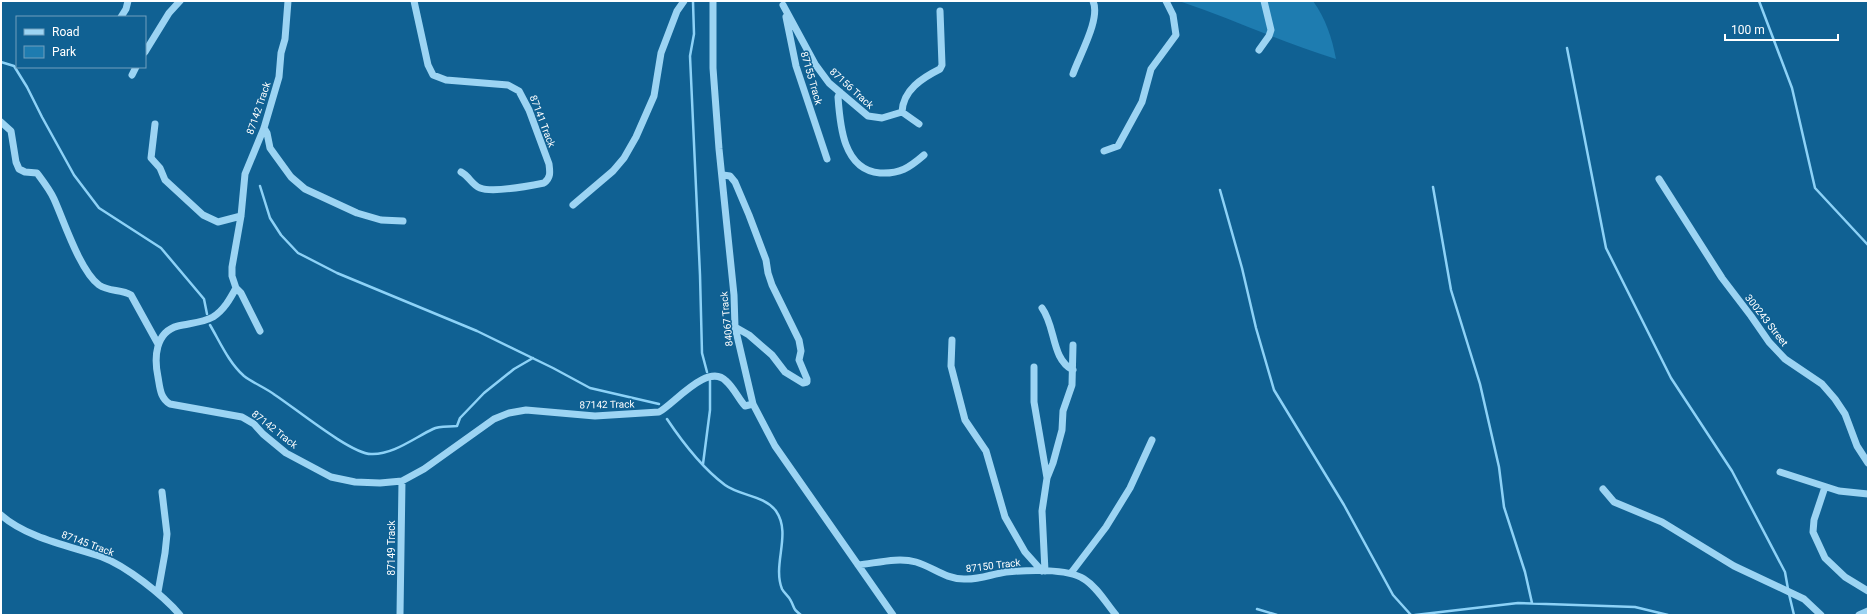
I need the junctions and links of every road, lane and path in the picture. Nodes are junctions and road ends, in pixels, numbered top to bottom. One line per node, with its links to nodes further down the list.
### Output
1 (128, 1): 12 (street)
2 (180, 1): 13 (street)
3 (288, 1): 23 (street, 87142 Track)
4 (414, 1): 27 (street, 87141 Track)
5 (684, 1): 30 (street)
6 (713, 1): 28 (street, 84067 Track)
7 (1093, 1): 16 (street)
8 (1166, 1): 24 (street)
9 (1264, 1): 14 (street)
10 (782, 3): 18 (street, 87156 Track); 26 (street, 87155 Track)
11 (940, 11): 19 (street)
12 (122, 16)
13 (146, 50)
14 (1259, 50)
15 (136, 68): 17 (street)
16 (1073, 74)
17 (132, 75)
18 (840, 92): 19 (street, 87156 Track); 25 (street)
19 (902, 112): 22 (street)
20 (1, 122): 38 (street)
21 (155, 124): 31 (street)
22 (919, 124)
23 (264, 128): 31 (street, 87142 Track); 32 (street)
24 (1104, 151)
25 (924, 155)
26 (827, 159)
27 (461, 172)
28 (723, 175): 35 (street, 84067 Track); 35 (street)
29 (1659, 180): 44 (street, 300243 Street)
30 (573, 205)
31 (241, 216): 33 (street, 87142 Track)
32 (403, 221)
33 (236, 288): 36 (street, 87142 Track); 38 (street)
34 (1042, 308): 41 (street)
35 (735, 327): 42 (street, 84067 Track)
36 (260, 331)
37 (952, 340): 54 (street)
38 (158, 344): 47 (street, 87142 Track)
39 (1073, 345): 41 (street)
40 (1034, 366): 46 (street)
41 (1073, 370): 46 (street)
42 (753, 404): 47 (street, 87142 Track); 53 (street, 84067 Track)
43 (1152, 440): 55 (street)
44 (1868, 463)
45 (1780, 472): 48 (street)
46 (1047, 478): 54 (street)
47 (402, 481): 60 (street, 87149 Track)
48 (1825, 487): 51 (street); 57 (street)
49 (1603, 489): 63 (street)
50 (162, 492): 56 (street)
51 (1868, 494)
52 (1, 515): 56 (street, 87145 Track)
53 (858, 565): 54 (street, 87150 Track); 61 (street, 84067 Track)
54 (1044, 571): 55 (street, 87150 Track)
55 (1071, 573): 62 (street, 87150 Track)
56 (158, 592): 59 (street, 87145 Track)
57 (1868, 592)
58 (1868, 611): 64 (street)
59 (180, 615)
60 (400, 615)
61 (893, 615)
62 (1116, 615)
63 (1821, 615)
64 (1859, 615)

